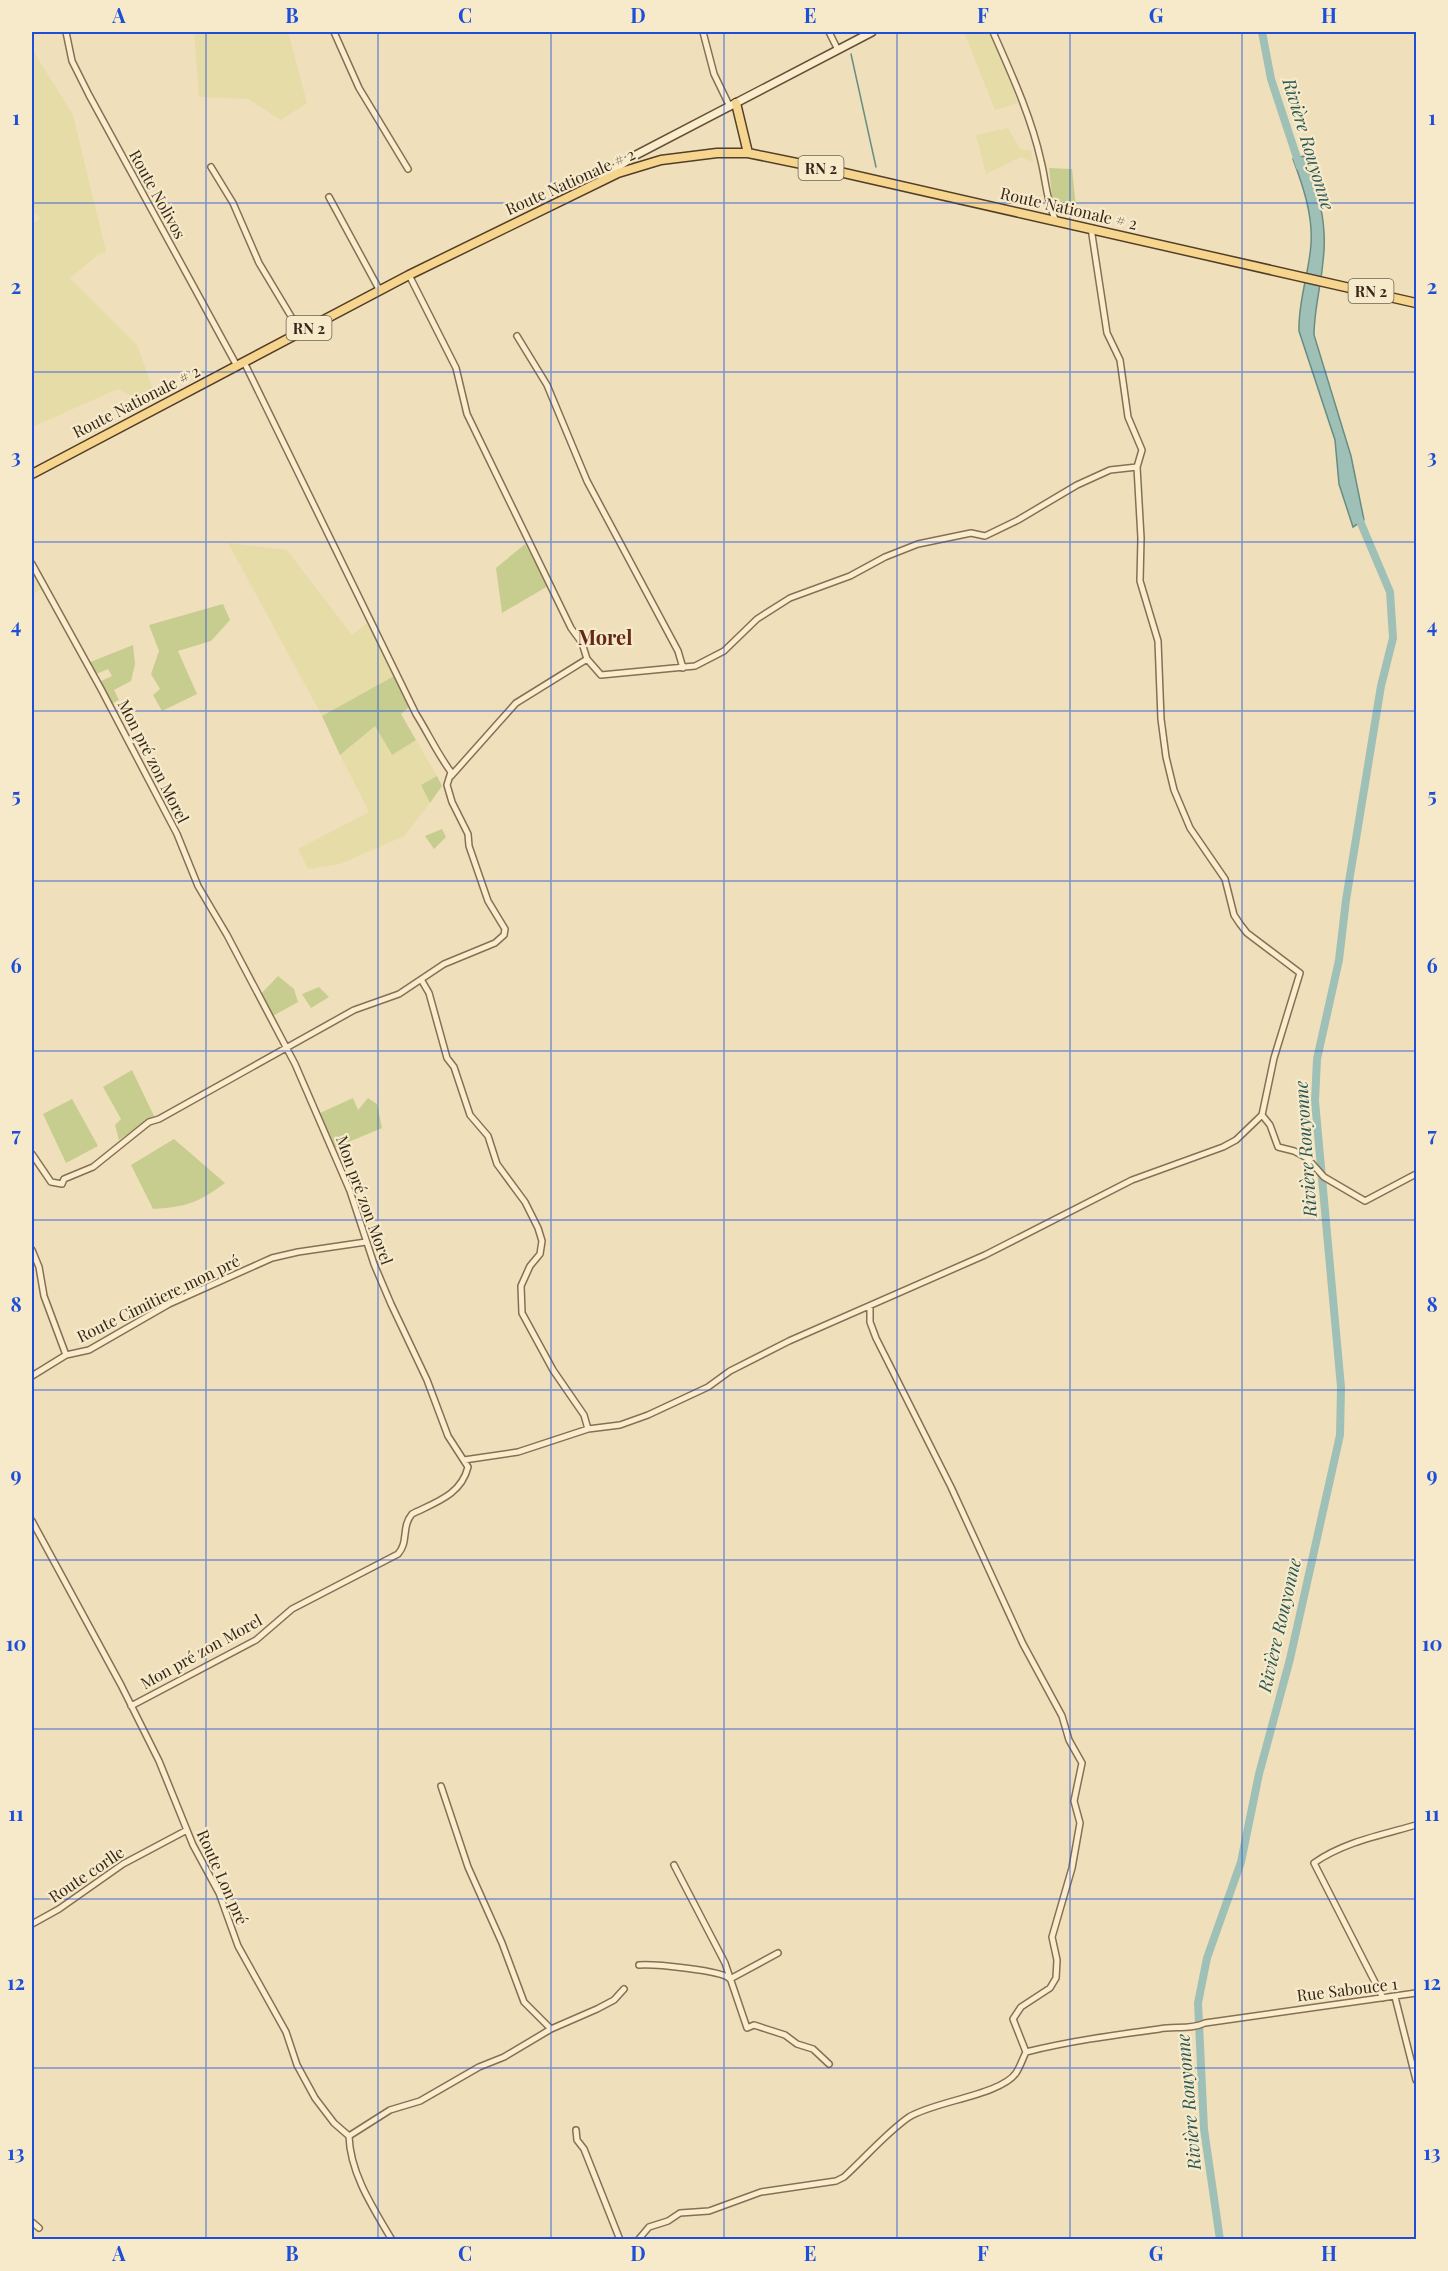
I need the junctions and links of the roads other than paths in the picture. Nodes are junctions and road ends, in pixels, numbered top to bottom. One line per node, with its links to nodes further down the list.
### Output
1 (66, 32): 21 (street, Route Nolivos)
2 (334, 32): 11 (street)
3 (703, 32): 8 (street)
4 (828, 32): 7 (street)
5 (872, 32): 7 (main road)
6 (993, 32): 14 (street)
7 (838, 50): 8 (main road)
8 (733, 105): 9 (main road); 12 (main road)
9 (748, 153): 12 (main road, Route Nationale # 2 / RN 2); 14 (main road, Route Nationale # 2 / RN 2)
10 (211, 167): 19 (street)
11 (408, 170)
12 (589, 186): 16 (main road, Route Nationale # 2 / RN 2)
13 (329, 197): 17 (street)
14 (1055, 219): 15 (main road, Route Nationale # 2 / RN 2)
15 (1091, 228): 18 (main road, Route Nationale # 2 / RN 2); 22 (street)
16 (409, 275): 17 (main road, Route Nationale # 2 / RN 2); 25 (street)
17 (380, 291): 19 (main road, Route Nationale # 2 / RN 2)
18 (1416, 303)
19 (301, 333): 21 (main road, Route Nationale # 2 / RN 2)
20 (517, 336): 26 (street)
21 (241, 364): 23 (main road, Route Nationale # 2 / RN 2); 27 (street, Route Nolivos)
22 (1137, 467): 26 (street); 30 (street)
23 (32, 474)
24 (32, 564): 29 (street, Mon pré zon Morel)
25 (586, 659): 26 (street); 27 (street)
26 (683, 668)
27 (449, 777): 28 (street, Route Nolivos)
28 (422, 981): 29 (street); 38 (street)
29 (286, 1047): 31 (street); 33 (street, Mon pré zon Morel)
30 (1262, 1115): 32 (street); 35 (street)
31 (32, 1154)
32 (1416, 1173)
33 (366, 1242): 36 (street, Route Cimitiere mon pré); 39 (street, Mon pré zon Morel)
34 (32, 1250): 36 (street)
35 (870, 1308): 38 (street); 55 (street)
36 (66, 1355): 37 (street)
37 (32, 1376)
38 (588, 1429): 39 (street)
39 (464, 1460): 41 (street, Mon pré zon Morel)
40 (32, 1521): 41 (street, Route Lon pré)
41 (131, 1706): 44 (street, Route Lon pré)
42 (441, 1786): 54 (street)
43 (1416, 1825): 53 (street)
44 (187, 1830): 46 (street, Route corlle); 59 (street, Route Lon pré)
45 (674, 1865): 49 (street)
46 (32, 1924)
47 (778, 1953): 49 (street)
48 (639, 1965): 49 (street)
49 (730, 1979): 56 (street)
50 (624, 1989): 54 (street)
51 (1416, 1993): 52 (street, Rue Sabouce 1)
52 (1395, 1997): 53 (street, Rue Sabouce 1); 57 (street)
53 (1383, 1998): 55 (street, Rue Sabouce 1)
54 (551, 2029): 59 (street)
55 (1026, 2052): 64 (street)
56 (829, 2064)
57 (1416, 2080)
58 (576, 2130): 63 (street)
59 (349, 2136): 62 (street)
60 (32, 2222): 61 (street)
61 (39, 2228)
62 (392, 2240)
63 (620, 2240)
64 (638, 2240)

